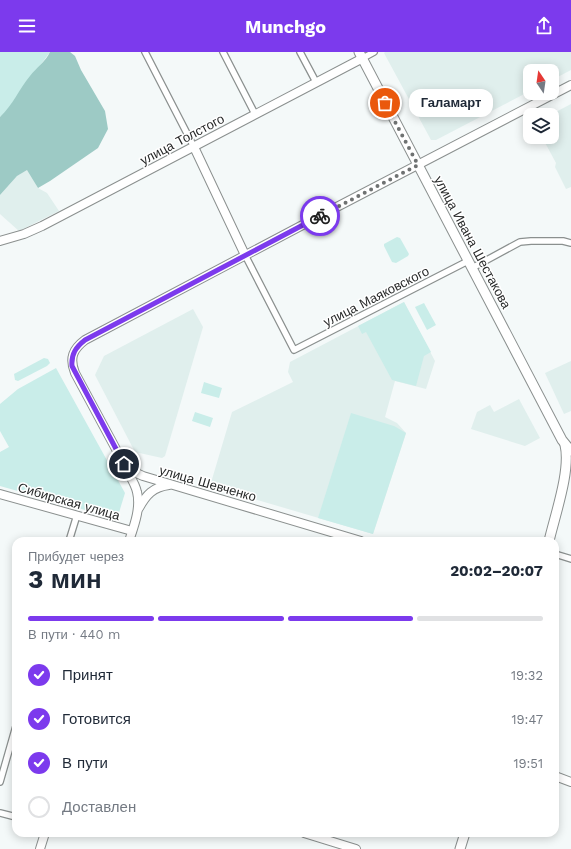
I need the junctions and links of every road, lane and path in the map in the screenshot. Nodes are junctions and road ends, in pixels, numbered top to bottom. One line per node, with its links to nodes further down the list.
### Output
1 (145, 52): 9 (street)
2 (223, 52): 8 (street)
3 (300, 52): 6 (street)
4 (374, 52): 5 (street, улица Толстого)
5 (361, 55): 6 (main road, улица Толстого); 10 (main road, улица Ивана Шестакова)
6 (316, 82): 8 (main road, улица Толстого)
7 (571, 85): 10 (main road)
8 (255, 114): 9 (main road, улица Толстого)
9 (194, 146): 11 (main road, улица Толстого); 13 (main road)
10 (418, 165): 13 (main road); 14 (main road, улица Ивана Шестакова)
11 (0, 241)
12 (571, 243): 14 (street, улица Маяковского)
13 (245, 255): 14 (street, улица Маяковского); 17 (main road, улица Шевченко)
14 (470, 264): 15 (main road, улица Ивана Шестакова)
15 (564, 444): 16 (main road); 19 (main road)
16 (571, 451)
17 (124, 464): 20 (main road, улица Шевченко); 22 (main road)
18 (571, 472): 19 (main road)
19 (564, 481): 28 (main road)
20 (172, 484): 22 (main road); 27 (main road, улица Шевченко)
21 (0, 494): 23 (main road, Сибирская улица)
22 (137, 514): 24 (main road)
23 (77, 515): 24 (main road, Сибирская улица); 25 (street)
24 (132, 531): 26 (main road)
25 (70, 537)
26 (130, 537)
27 (348, 537)
28 (550, 537)
29 (559, 555): 30 (street)
30 (571, 559)
31 (12, 740): 33 (street)
32 (559, 778): 34 (main road)
33 (0, 782)
34 (571, 782)
35 (0, 813): 36 (street)
36 (12, 816)
37 (44, 837): 40 (main road)
38 (317, 837): 41 (main road)
39 (464, 837): 42 (main road)
40 (40, 849)
41 (356, 849)
42 (460, 849)

